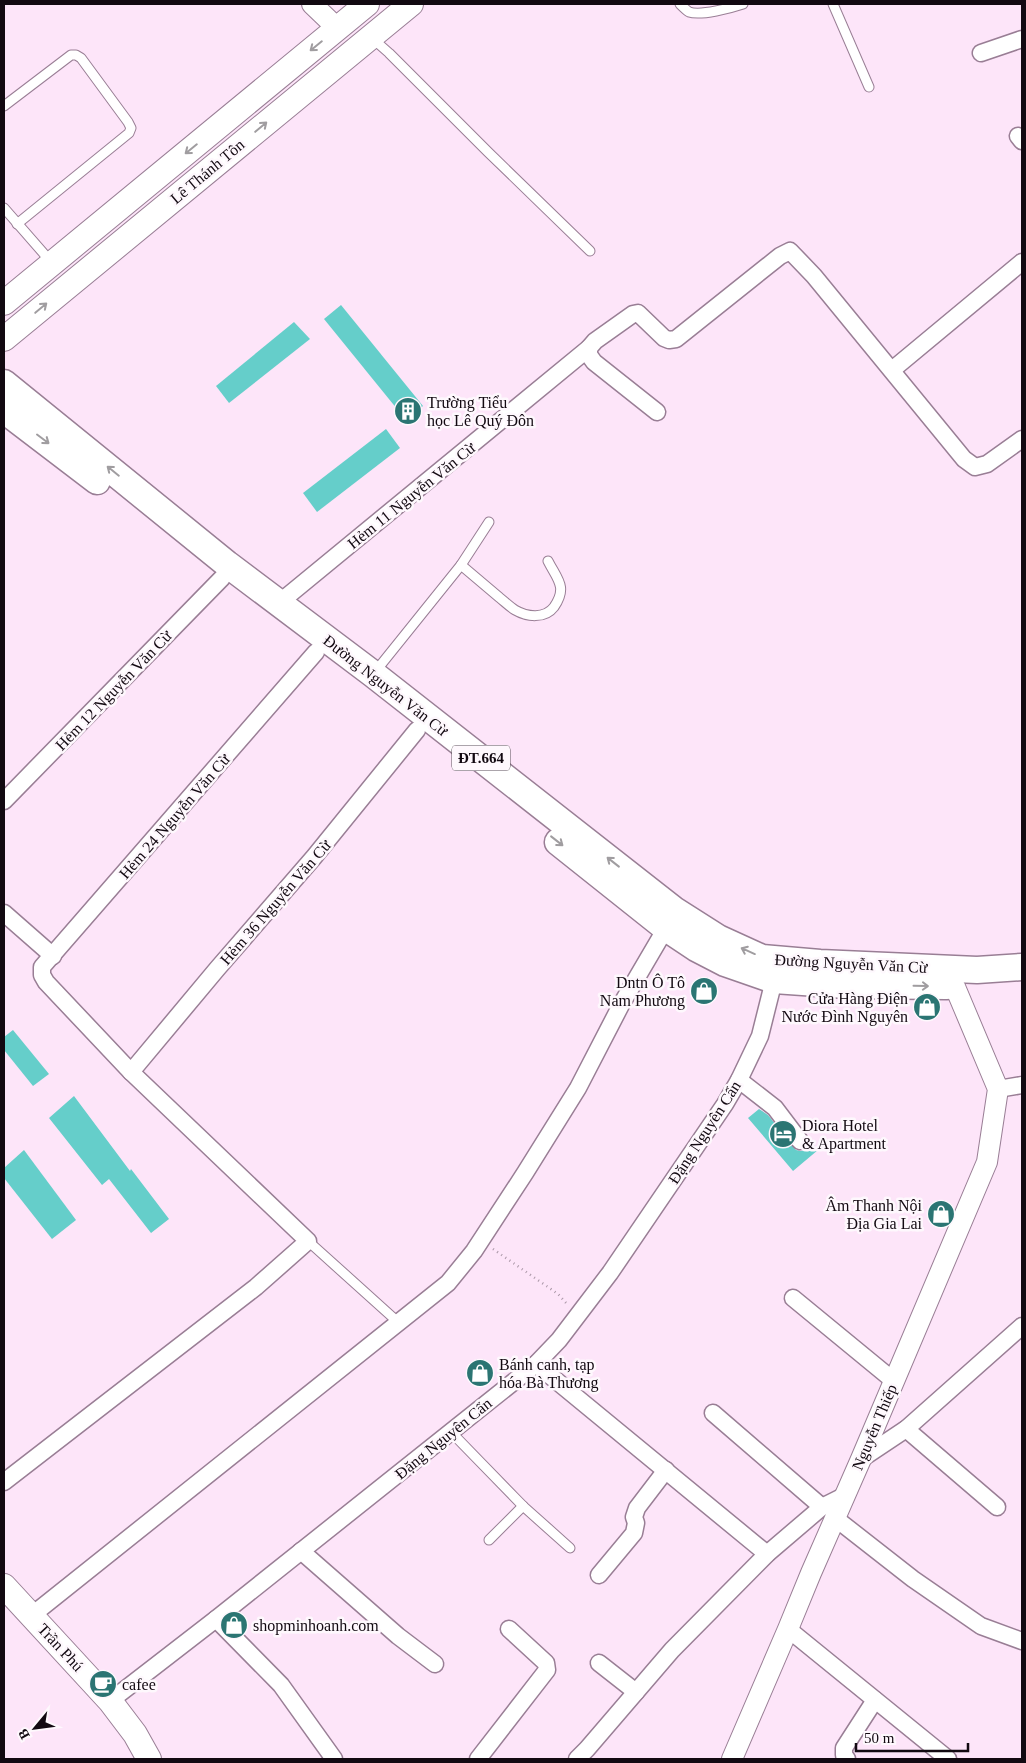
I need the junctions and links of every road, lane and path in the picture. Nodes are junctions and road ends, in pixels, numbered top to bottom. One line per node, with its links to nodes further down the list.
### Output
1 (312, 4): 7 (street)
2 (368, 4): 7 (main road)
3 (411, 4): 8 (main road, Lê Thánh Tôn)
4 (680, 4): 5 (lane)
5 (743, 4)
6 (833, 4): 11 (lane)
7 (337, 28): 17 (main road, one-way to 17)
8 (370, 37): 15 (lane); 19 (main road, Lê Thánh Tôn, one-way to 8)
9 (1022, 39): 10 (street)
10 (981, 53)
11 (869, 87)
12 (4, 106): 14 (lane)
13 (4, 208): 14 (lane)
14 (17, 224): 17 (lane)
15 (590, 251)
16 (1022, 262): 21 (street)
17 (52, 263): 18 (main road)
18 (4, 303)
19 (4, 339)
20 (589, 348): 21 (street, Hẻm 11 Nguyễn Văn Cừ); 24 (street); 30 (street, Hẻm 11 Nguyễn Văn Cừ)
21 (892, 370): 25 (street)
22 (4, 383): 30 (main road, Đường Nguyễn Văn Cừ / ĐT.664, one-way to 22)
23 (4, 410): 29 (main road, Đường Nguyễn Văn Cừ / ĐT.664, one-way to 29)
24 (657, 412)
25 (1022, 438)
26 (489, 522): 28 (lane)
27 (548, 561): 28 (lane)
28 (461, 565): 32 (lane)
29 (222, 578): 30 (main road, Đường Nguyễn Văn Cừ / ĐT.664); 34 (street, Hẻm 12 Nguyễn Văn Cừ)
30 (274, 609): 31 (main road, Đường Nguyễn Văn Cừ / ĐT.664); 32 (main road, Đường Nguyễn Văn Cừ / ĐT.664)
31 (316, 652): 33 (main road, Đường Nguyễn Văn Cừ / ĐT.664); 38 (street, Hẻm 24 Nguyễn Văn Cừ)
32 (373, 674): 35 (main road, Đường Nguyễn Văn Cừ / ĐT.664)
33 (417, 730): 35 (main road, Đường Nguyễn Văn Cừ / ĐT.664, one-way to 35); 43 (street, Hẻm 36 Nguyễn Văn Cừ)
34 (4, 801)
35 (586, 853): 37 (main road, Đường Nguyễn Văn Cừ / ĐT.664); 39 (main road, Đường Nguyễn Văn Cừ / ĐT.664, one-way to 35)
36 (4, 913): 38 (street)
37 (666, 928): 40 (main road, Đường Nguyễn Văn Cừ / ĐT.664); 49 (street)
38 (53, 956): 43 (street, Hẻm 24 Nguyễn Văn Cừ)
39 (1022, 967)
40 (774, 980): 42 (main road, Đường Nguyễn Văn Cừ / ĐT.664, one-way to 42); 44 (street, Đặng Nguyên Cẩn)
41 (1022, 985): 42 (main road, Đường Nguyễn Văn Cừ / ĐT.664)
42 (955, 986): 46 (street)
43 (131, 1072): 48 (street)
44 (739, 1080): 47 (street); 51 (street, Đặng Nguyên Cẩn)
45 (1022, 1086): 46 (street)
46 (998, 1089): 55 (street, Nguyễn Thiếp)
47 (800, 1141)
48 (308, 1241): 52 (lane); 61 (street)
49 (480, 1241): 51 (path); 52 (street)
50 (793, 1298): 55 (street)
51 (576, 1318): 54 (street, Đặng Nguyên Cẩn)
52 (399, 1323): 71 (street)
53 (1022, 1326): 57 (street)
54 (536, 1364): 58 (street, Đặng Nguyên Cẩn); 60 (street)
55 (894, 1381): 59 (street, Nguyễn Thiếp)
56 (713, 1413): 64 (street)
57 (906, 1429): 59 (street); 63 (street)
58 (451, 1432): 62 (lane); 67 (street, Đặng Nguyên Cẩn)
59 (861, 1459): 64 (street, Nguyễn Thiếp)
60 (666, 1470): 68 (street); 69 (street)
61 (4, 1482)
62 (523, 1506): 65 (lane); 66 (lane)
63 (997, 1507)
64 (828, 1512): 68 (street); 74 (street, Nguyễn Thiếp); 75 (street)
65 (489, 1540)
66 (570, 1548)
67 (301, 1551): 72 (street, Đặng Nguyên Cẩn); 77 (street)
68 (767, 1554): 78 (street)
69 (598, 1576)
70 (4, 1586): 71 (main road, Trần Phú)
71 (31, 1616): 80 (main road, Trần Phú)
72 (216, 1619): 80 (street, Đặng Nguyên Cẩn); 82 (street)
73 (509, 1629): 83 (street)
74 (788, 1629): 79 (street); 85 (street, Nguyễn Thiếp)
75 (1022, 1641)
76 (599, 1663): 78 (street)
77 (435, 1664)
78 (636, 1692): 84 (street)
79 (875, 1700): 86 (street); 87 (street)
80 (110, 1701): 81 (main road, Trần Phú)
81 (149, 1759)
82 (334, 1759)
83 (478, 1759)
84 (577, 1759)
85 (732, 1759)
86 (847, 1759)
87 (948, 1759)

